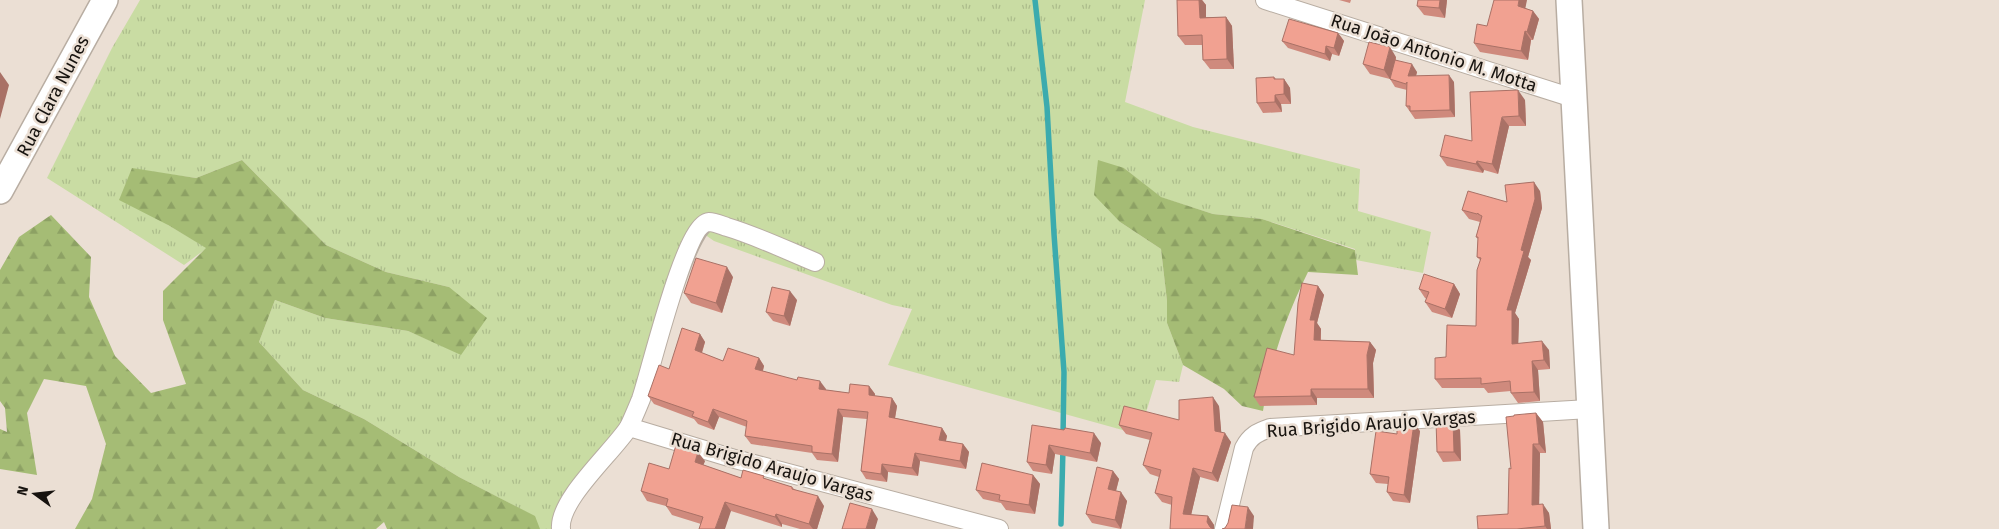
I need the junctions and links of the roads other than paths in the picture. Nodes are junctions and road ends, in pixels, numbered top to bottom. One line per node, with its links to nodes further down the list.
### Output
1 (105, 0): 5 (main road, Rua Clara Nunes)
2 (1265, 0): 4 (street, Rua João Antonio M. Motta)
3 (1568, 0): 4 (main road)
4 (1574, 98): 7 (main road)
5 (0, 191)
6 (815, 262): 8 (street)
7 (1590, 409): 11 (street, Rua Brigido Araujo Vargas); 12 (main road)
8 (629, 427): 9 (street); 10 (street, Rua Brigido Araujo Vargas)
9 (561, 529)
10 (999, 529)
11 (1224, 529)
12 (1596, 529)

